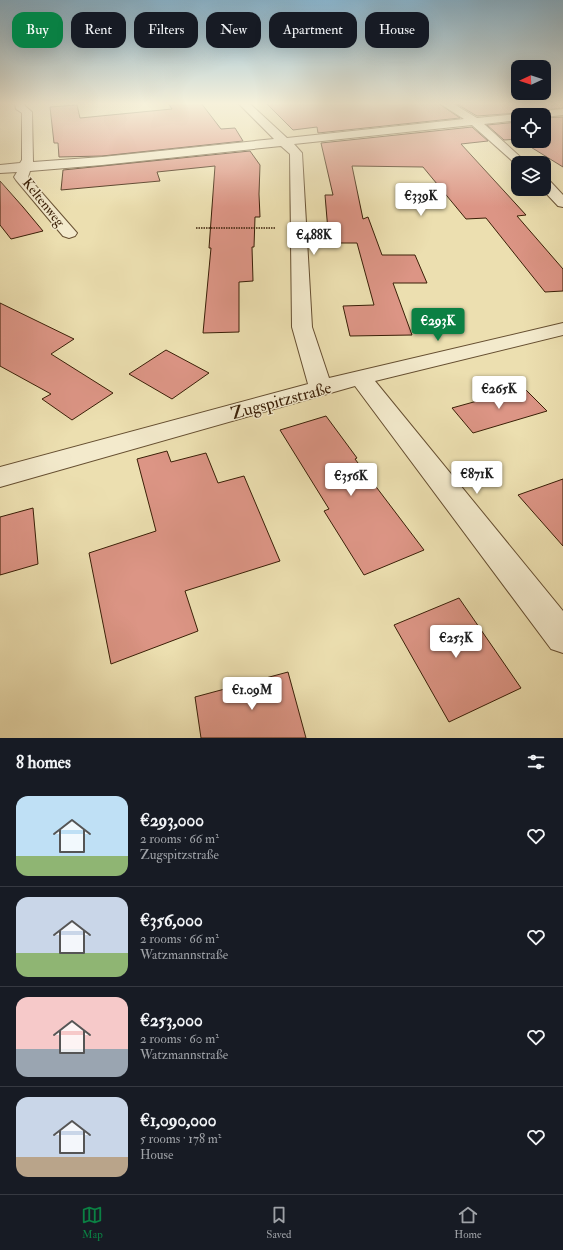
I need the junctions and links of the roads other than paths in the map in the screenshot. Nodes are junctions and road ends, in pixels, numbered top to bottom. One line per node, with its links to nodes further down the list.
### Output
1 (28, 137): 7 (street, Keltenweg)
2 (279, 137): 5 (street)
3 (325, 137): 5 (street)
4 (492, 137): 6 (street)
5 (284, 142): 7 (street); 14 (street)
6 (513, 156)
7 (25, 167): 8 (street); 11 (street, Keltenweg)
8 (0, 169)
9 (551, 190): 10 (street)
10 (563, 203)
11 (69, 233)
12 (563, 329): 13 (street, Zugspitzstraße)
13 (360, 377): 14 (street, Zugspitzstraße); 16 (street)
14 (321, 389): 15 (street, Zugspitzstraße)
15 (0, 477)
16 (563, 637)

